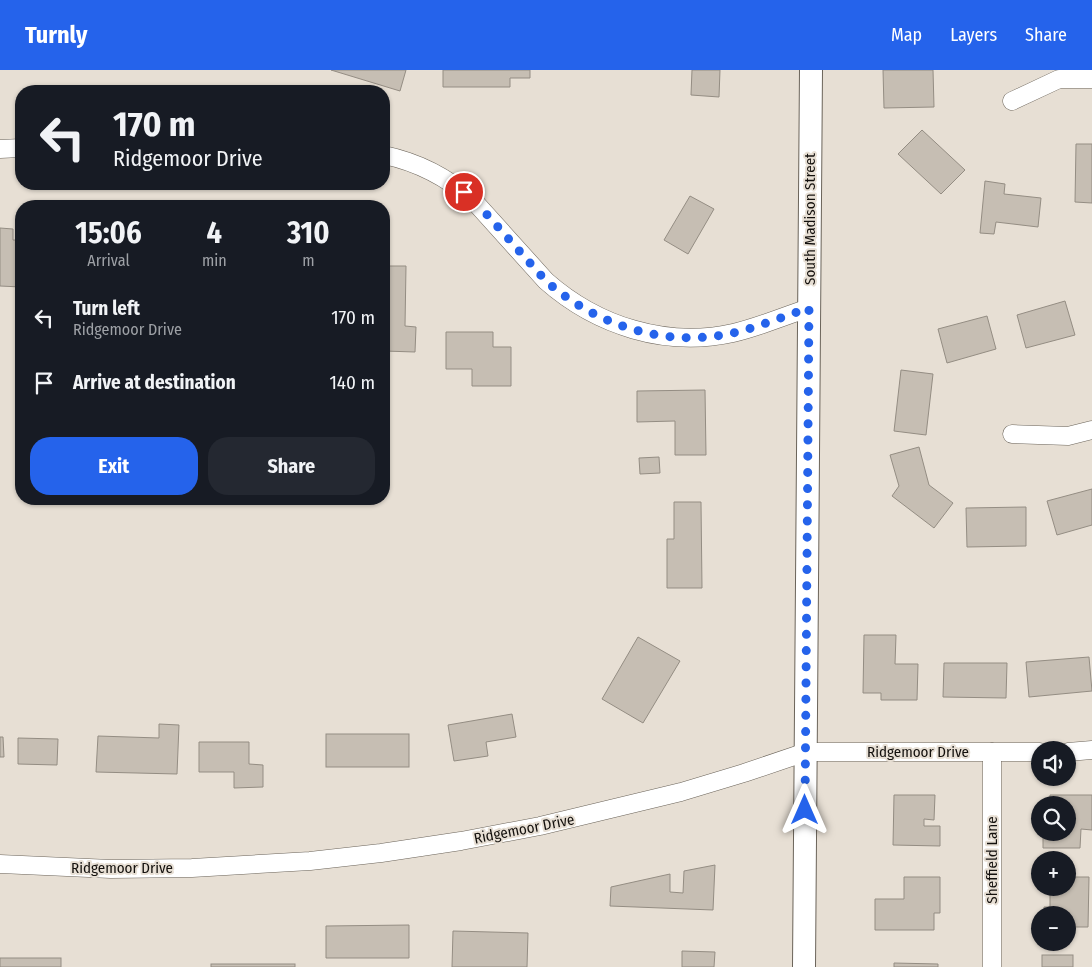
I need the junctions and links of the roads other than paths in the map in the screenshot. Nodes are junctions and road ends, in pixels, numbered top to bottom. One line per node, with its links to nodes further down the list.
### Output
1 (811, 70): 7 (street, South Madison Street)
2 (1092, 79): 3 (street)
3 (1012, 101)
4 (15, 148): 5 (street)
5 (0, 149)
6 (390, 157): 7 (street)
7 (809, 308): 12 (street, South Madison Street)
8 (1092, 430): 9 (street)
9 (1012, 434)
10 (1092, 750): 11 (street)
11 (1076, 751)
12 (806, 752): 13 (street, Ridgemoor Drive); 15 (street, Ridgemoor Drive); 16 (street, South Madison Street)
13 (992, 752): 14 (street, Ridgemoor Drive); 17 (street, Sheffield Lane)
14 (1031, 752)
15 (0, 864)
16 (804, 967)
17 (992, 967)

